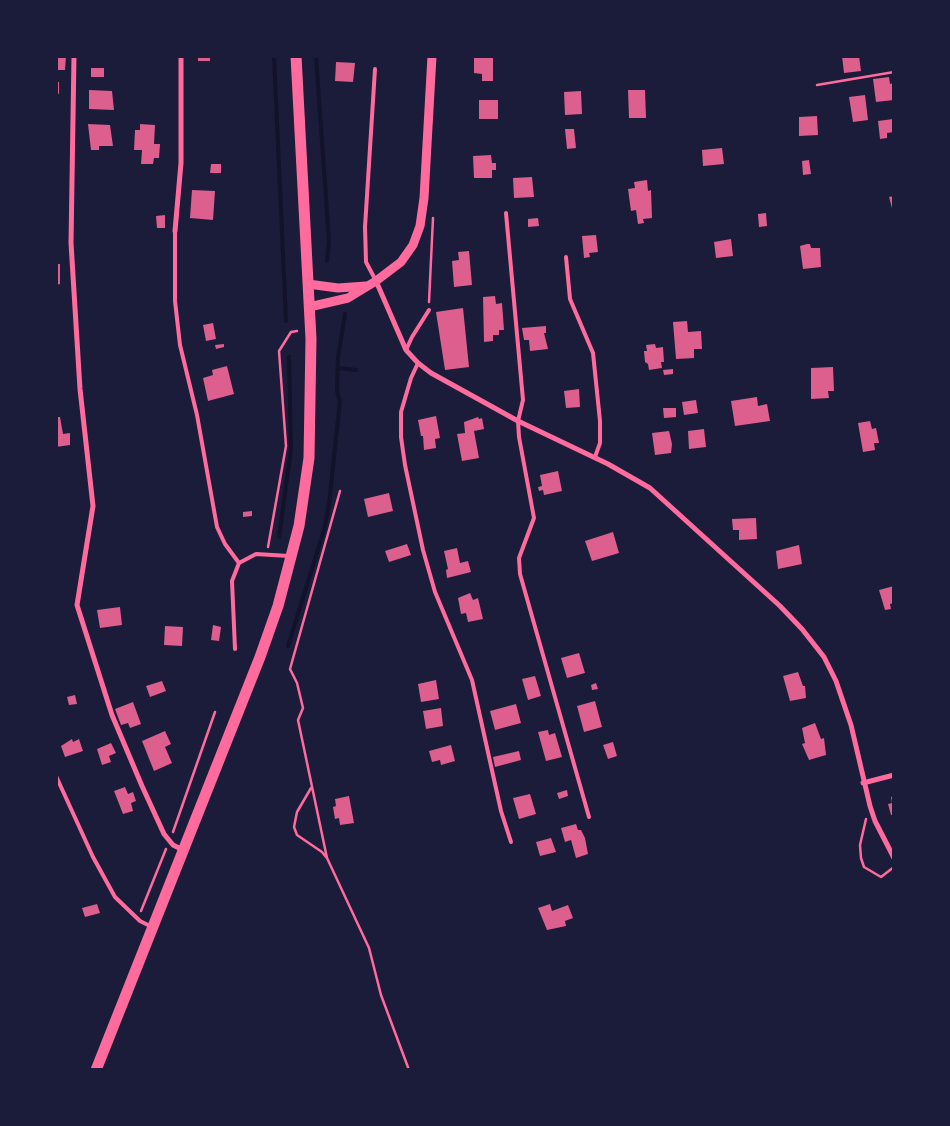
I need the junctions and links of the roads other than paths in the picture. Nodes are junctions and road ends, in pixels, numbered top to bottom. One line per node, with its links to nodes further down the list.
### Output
1 (74, 56): 26 (street)
2 (181, 56): 7 (street)
3 (296, 56): 10 (main road)
4 (432, 56): 9 (street)
5 (375, 69): 9 (lane)
6 (506, 213): 16 (lane)
7 (175, 231): 19 (lane)
8 (566, 257): 17 (lane)
9 (376, 281): 11 (street); 14 (street)
10 (308, 284): 11 (street); 12 (main road)
11 (366, 286): 12 (street)
12 (309, 307): 18 (main road)
13 (429, 310): 14 (lane)
14 (406, 350): 15 (street)
15 (418, 363): 16 (street); 25 (lane)
16 (518, 421): 17 (street); 24 (lane)
17 (595, 458): 23 (street)
18 (292, 556): 19 (lane); 26 (main road)
19 (239, 563): 20 (lane)
20 (235, 649)
21 (894, 775): 23 (street)
22 (56, 776): 28 (lane)
23 (863, 783): 27 (street)
24 (589, 817)
25 (511, 842)
26 (183, 850): 28 (main road)
27 (894, 858)
28 (153, 928): 29 (main road)
29 (96, 1070)

